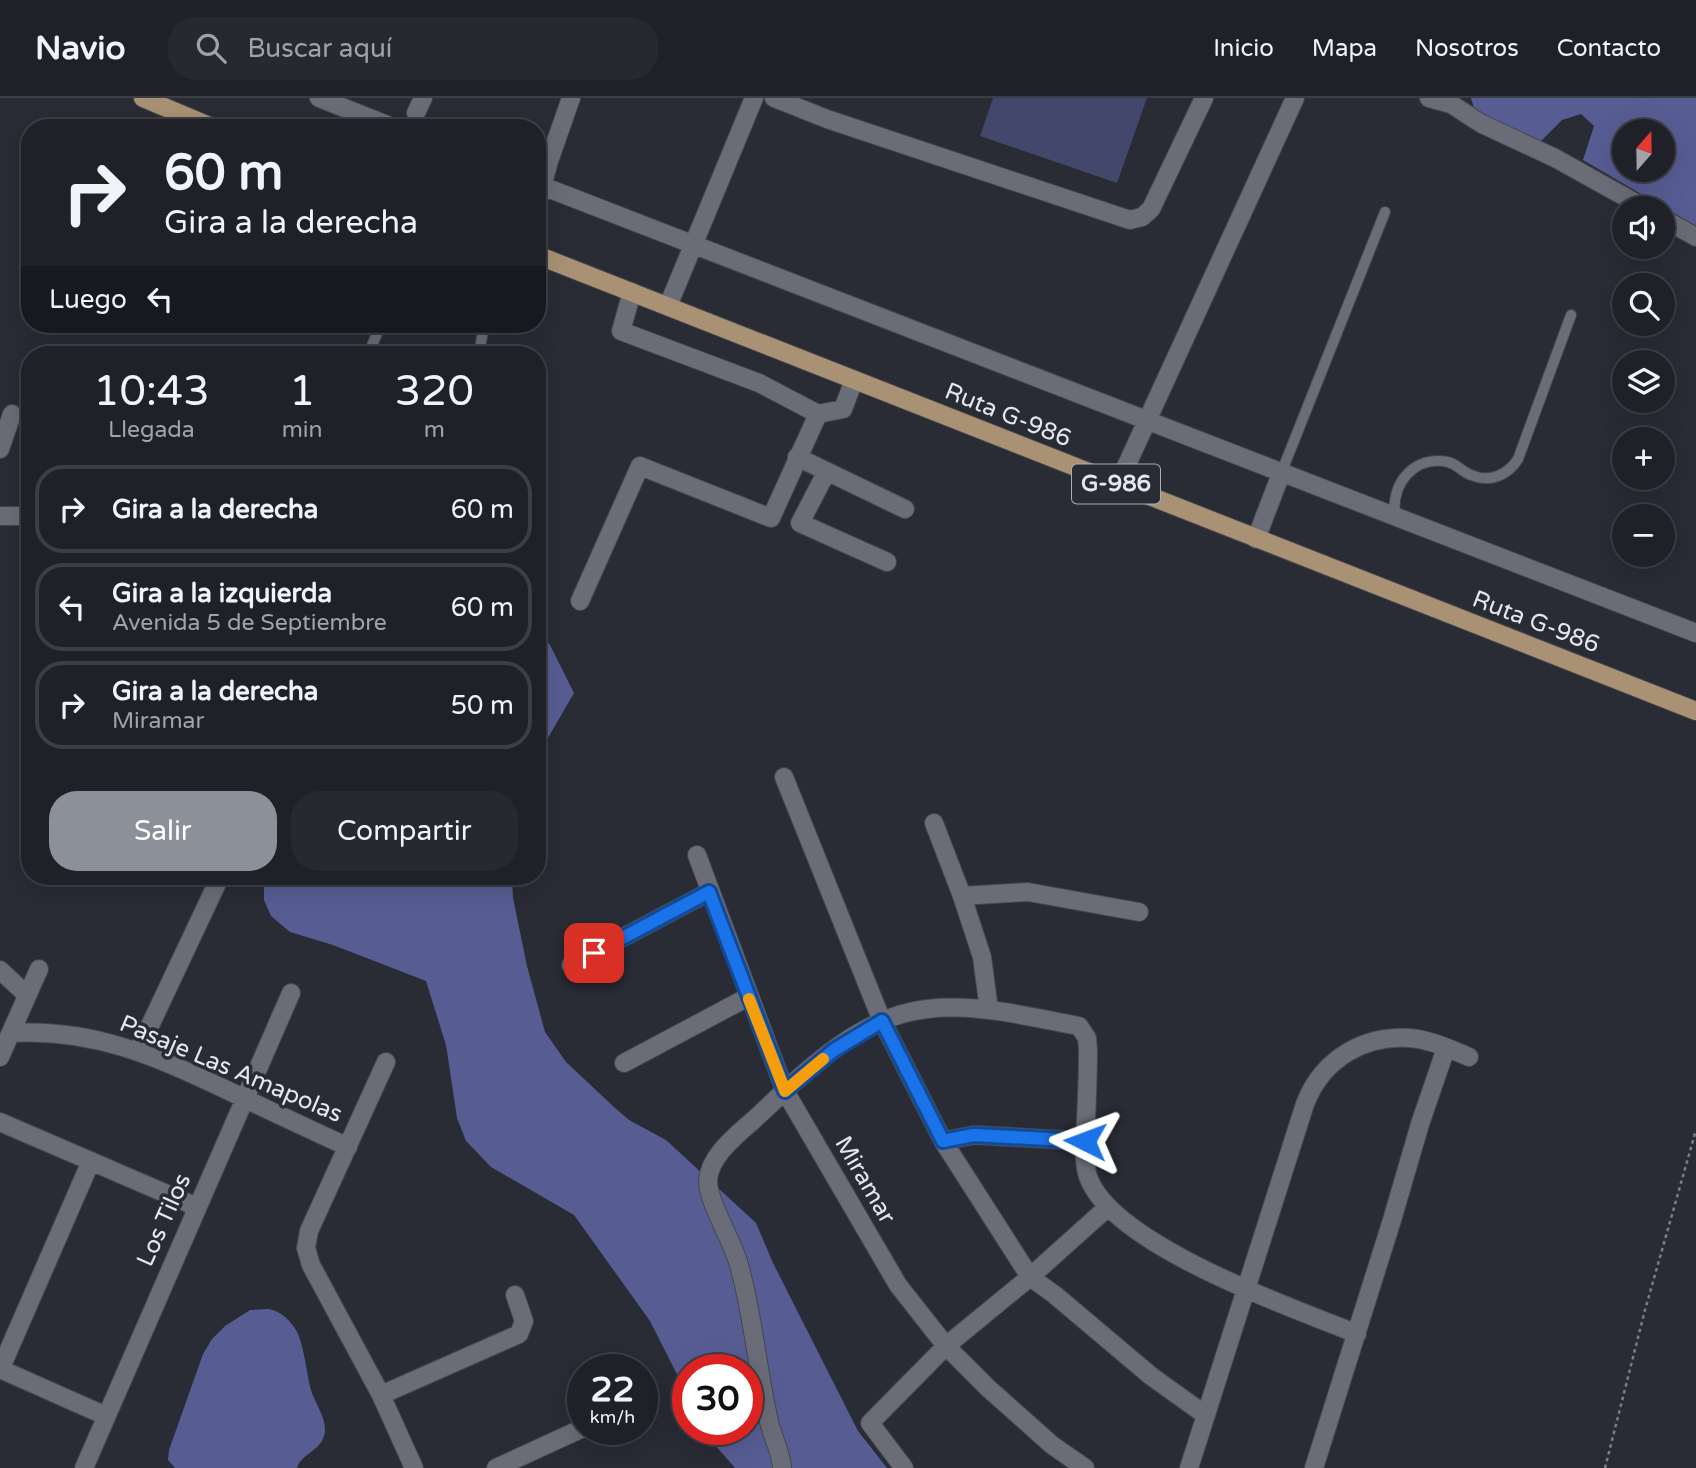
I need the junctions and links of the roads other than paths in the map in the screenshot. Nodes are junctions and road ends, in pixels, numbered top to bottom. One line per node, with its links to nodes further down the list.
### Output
1 (143, 98): 9 (main road)
2 (319, 98): 10 (street)
3 (571, 98): 11 (street)
4 (754, 98): 17 (street)
5 (774, 98): 6 (street)
6 (1205, 98)
7 (1296, 98): 25 (street)
8 (1429, 98): 13 (street)
9 (193, 119)
10 (372, 119)
11 (546, 165)
12 (546, 187): 17 (street)
13 (1623, 196)
14 (1385, 212): 28 (lane)
15 (1675, 225): 16 (street)
16 (1696, 237)
17 (693, 246): 20 (street); 25 (street)
18 (546, 259): 19 (main road, Ruta G-986 / G-986)
19 (632, 292): 20 (main road, Ruta G-986 / G-986); 24 (street)
20 (668, 306): 22 (main road, Ruta G-986 / G-986)
21 (1570, 315): 32 (lane)
22 (854, 380): 24 (street); 30 (main road, Ruta G-986 / G-986)
23 (14, 414): 26 (street)
24 (818, 414): 27 (street)
25 (1148, 419): 28 (street); 30 (street)
26 (0, 449)
27 (797, 457): 29 (street); 37 (street)
28 (1282, 471): 32 (street); 35 (street)
29 (826, 473): 31 (street); 36 (street)
30 (1118, 484): 35 (main road, Ruta G-986 / G-986)
31 (905, 509)
32 (1395, 514): 38 (street)
33 (0, 516): 34 (street)
34 (21, 516)
35 (1256, 539): 39 (main road, Ruta G-986 / G-986)
36 (887, 562)
37 (580, 601)
38 (1694, 626)
39 (1696, 711)
40 (784, 777): 54 (street)
41 (934, 823): 45 (street)
42 (697, 855): 44 (street, Miramar)
43 (216, 885): 57 (street)
44 (709, 892): 47 (street); 52 (street, Miramar)
45 (962, 896): 46 (street); 53 (street)
46 (1139, 912)
47 (571, 965)
48 (38, 969): 51 (street)
49 (0, 970): 51 (street)
50 (291, 993): 63 (street, Los Tilos)
51 (27, 995): 55 (street)
52 (748, 997): 61 (street); 62 (street, Miramar)
53 (989, 1010): 54 (street); 66 (street)
54 (882, 1021): 62 (street); 65 (street)
55 (10, 1033): 57 (street, Pasaje Las Amapolas); 58 (street)
56 (1446, 1048): 59 (street); 72 (street); 74 (street)
57 (138, 1051): 63 (street, Pasaje Las Amapolas)
58 (0, 1057)
59 (1469, 1057)
60 (386, 1062): 67 (street)
61 (624, 1063)
62 (785, 1091): 75 (street, Miramar); 84 (street)
63 (244, 1099): 67 (street, Pasaje Las Amapolas); 69 (street, Los Tilos)
64 (0, 1122): 68 (street)
65 (943, 1141): 66 (street); 71 (street)
66 (1085, 1141): 70 (street)
67 (348, 1147): 77 (street)
68 (91, 1161): 69 (street); 76 (street)
69 (197, 1207): 79 (street, Los Tilos)
70 (1108, 1208): 71 (street); 72 (street)
71 (1030, 1277): 75 (street); 78 (street)
72 (1247, 1290): 74 (street); 78 (street)
73 (515, 1295): 77 (street)
74 (1357, 1334): 88 (street)
75 (946, 1346): 85 (street); 86 (street, Miramar)
76 (0, 1369): 79 (street)
77 (381, 1395): 81 (street)
78 (1205, 1414): 87 (street)
79 (106, 1416): 82 (street, Los Tilos)
80 (567, 1435): 83 (street)
81 (412, 1467)
82 (84, 1468)
83 (496, 1468)
84 (782, 1468)
85 (904, 1468)
86 (1085, 1468)
87 (1189, 1468)
88 (1314, 1468)

